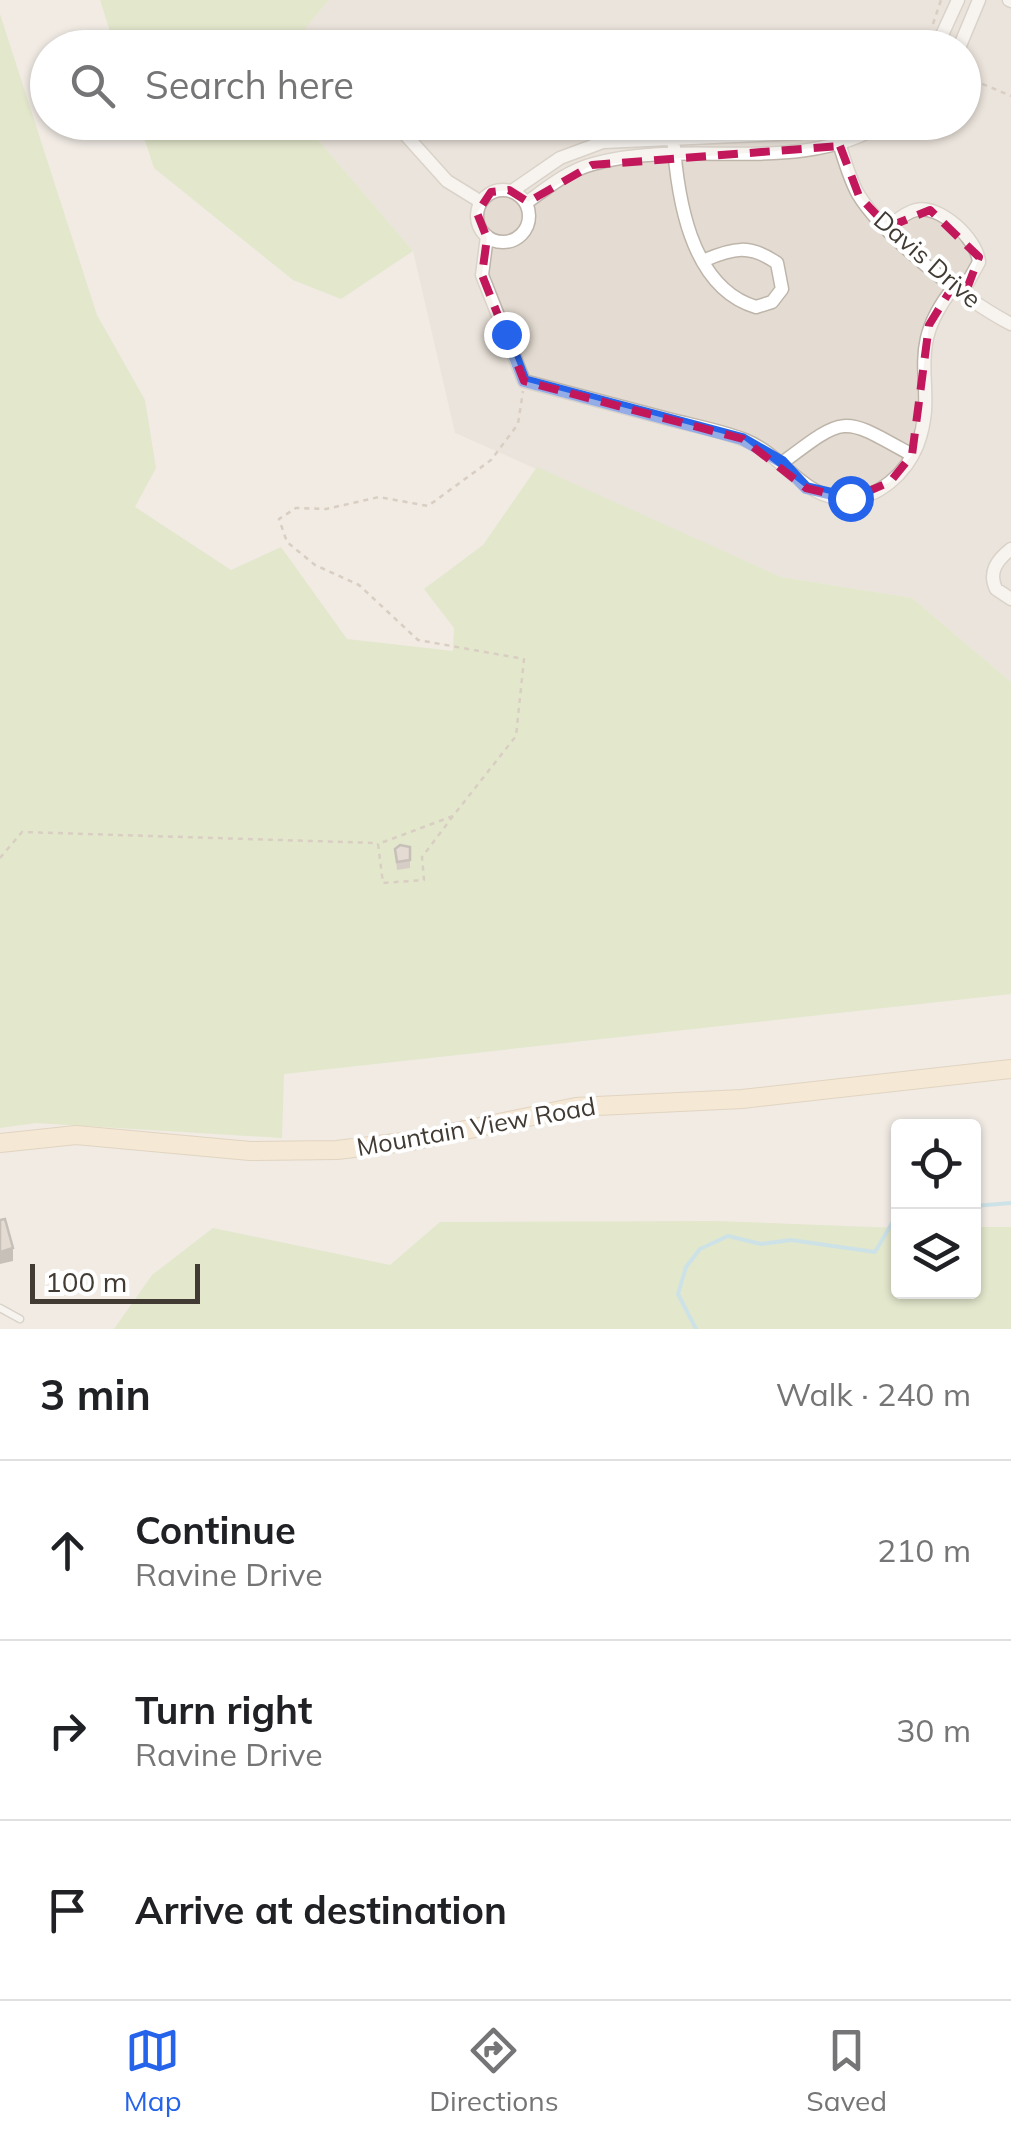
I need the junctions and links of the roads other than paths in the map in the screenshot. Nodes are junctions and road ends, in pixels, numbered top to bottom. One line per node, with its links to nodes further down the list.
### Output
1 (958, 0): 3 (street)
2 (979, 0): 4 (street)
3 (944, 30)
4 (966, 30)
5 (410, 140): 15 (street)
6 (638, 140): 14 (street)
7 (673, 140): 13 (street)
8 (762, 140): 12 (street)
9 (838, 140): 11 (street, Davis Drive)
10 (852, 140): 11 (street)
11 (840, 146): 12 (street); 17 (street, Davis Drive)
12 (764, 153): 13 (street)
13 (674, 156): 16 (street); 19 (street)
14 (512, 191): 15 (street); 16 (street)
15 (481, 202): 18 (street)
16 (526, 203): 18 (street)
17 (888, 226): 20 (street, Davis Drive); 20 (street)
18 (487, 236): 23 (street)
19 (706, 260): 19 (street)
20 (958, 290): 21 (street, Davis Drive); 22 (street)
21 (1011, 324)
22 (912, 455): 23 (street); 23 (street)
23 (782, 462)
24 (1011, 550): 25 (street)
25 (1011, 599)
26 (1011, 1069): 27 (street, Mountain View Road)
27 (0, 1143)
28 (0, 1308): 29 (lane)
29 (20, 1318)

